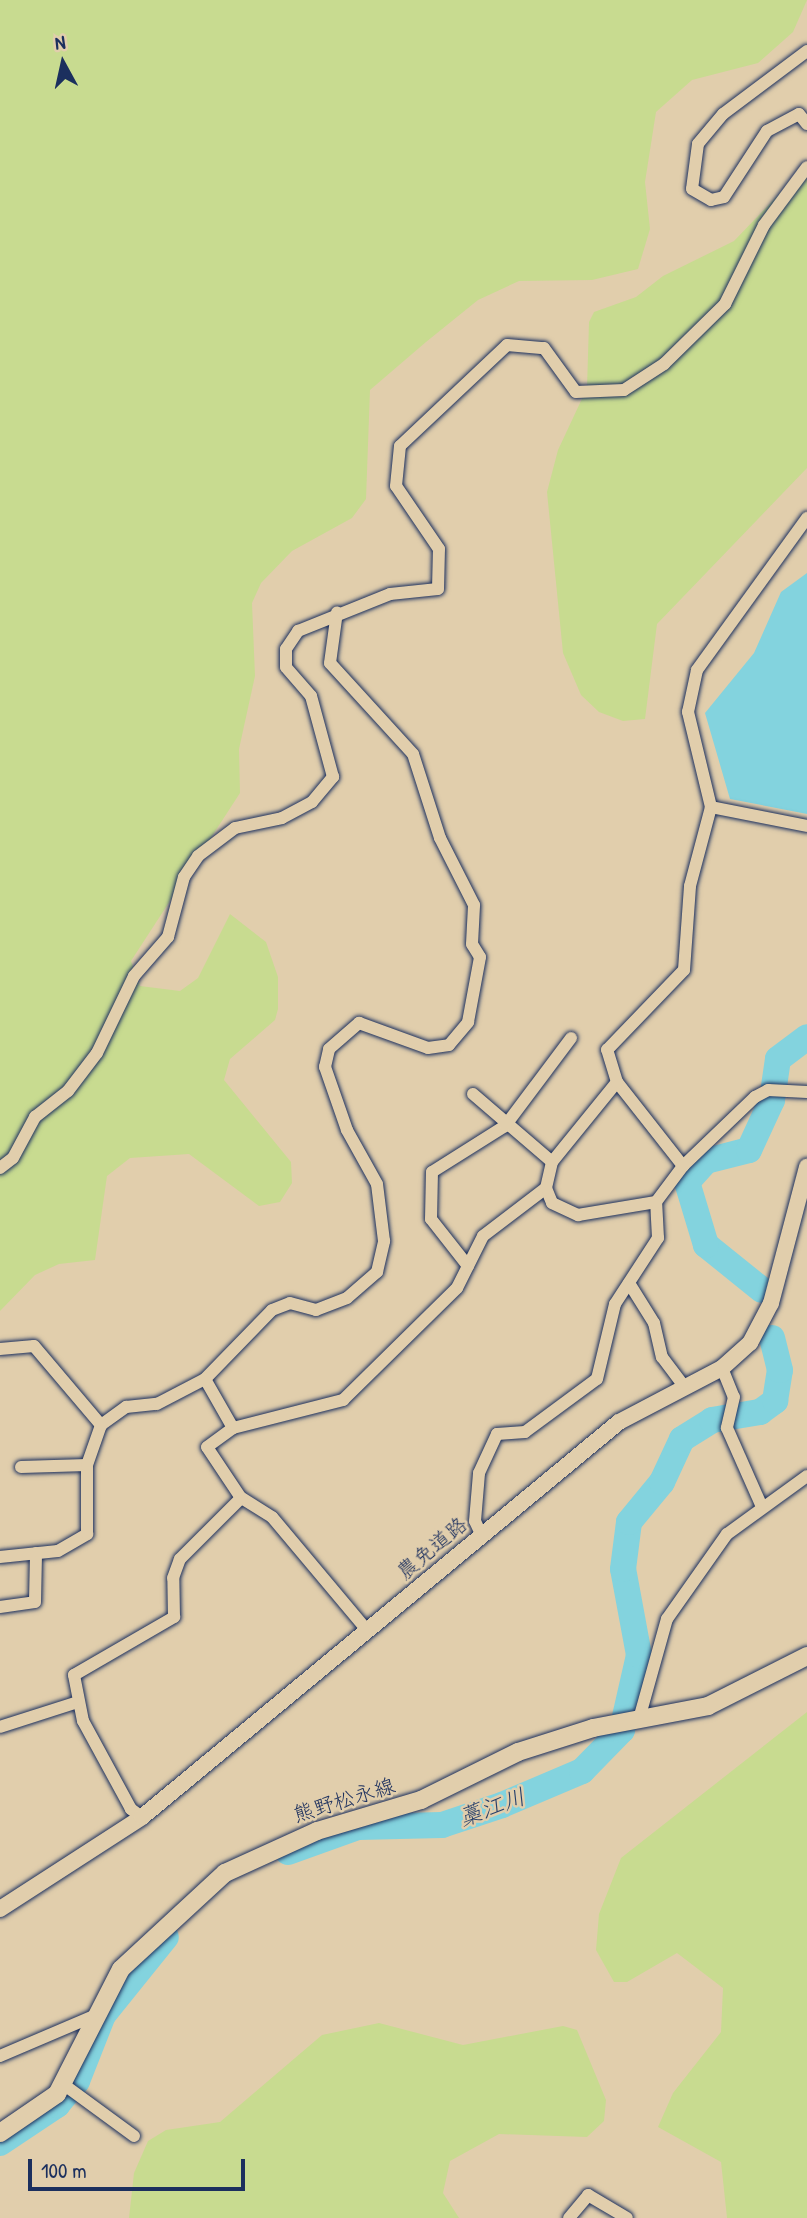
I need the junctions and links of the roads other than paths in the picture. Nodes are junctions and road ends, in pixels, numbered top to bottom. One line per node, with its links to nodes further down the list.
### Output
1 (807, 51): 2 (street)
2 (807, 124)
3 (807, 167): 5 (street)
4 (807, 518): 6 (street)
5 (337, 612): 16 (street); 23 (street)
6 (710, 807): 7 (street); 9 (street)
7 (807, 826)
8 (571, 1038): 12 (street)
9 (617, 1082): 13 (street); 14 (street)
10 (807, 1092): 14 (street)
11 (472, 1094): 12 (street)
12 (505, 1126): 13 (street); 19 (street)
13 (552, 1162): 17 (street)
14 (683, 1166): 18 (street)
15 (807, 1167): 22 (street, 農免道路)
16 (0, 1168)
17 (546, 1188): 18 (street); 19 (street)
18 (656, 1202): 20 (street)
19 (468, 1266): 26 (street)
20 (629, 1283): 24 (street); 32 (street)
21 (0, 1349): 25 (street)
22 (722, 1368): 24 (street, 農免道路); 31 (street)
23 (205, 1380): 25 (street); 26 (street)
24 (685, 1388): 32 (street, 農免道路)
25 (101, 1425): 27 (street)
26 (233, 1428): 30 (street)
27 (87, 1465): 28 (street); 33 (street)
28 (21, 1467)
29 (807, 1476): 31 (street)
30 (240, 1498): 36 (street); 38 (street)
31 (762, 1507): 39 (street)
32 (481, 1534): 36 (street, 農免道路)
33 (36, 1553): 34 (street); 35 (street)
34 (0, 1557)
35 (0, 1607)
36 (366, 1629): 41 (street, 農免道路)
37 (807, 1656): 39 (main road, 熊野松永線)
38 (78, 1702): 40 (street); 41 (street)
39 (628, 1721): 43 (main road, 熊野松永線)
40 (0, 1727)
41 (142, 1817): 42 (street, 農免道路)
42 (0, 1909)
43 (94, 2016): 44 (street); 45 (main road, 熊野松永線)
44 (0, 2056)
45 (69, 2088): 46 (main road, 熊野松永線); 47 (street)
46 (0, 2133)
47 (134, 2136)
48 (569, 2218): 49 (street)
49 (627, 2218)

